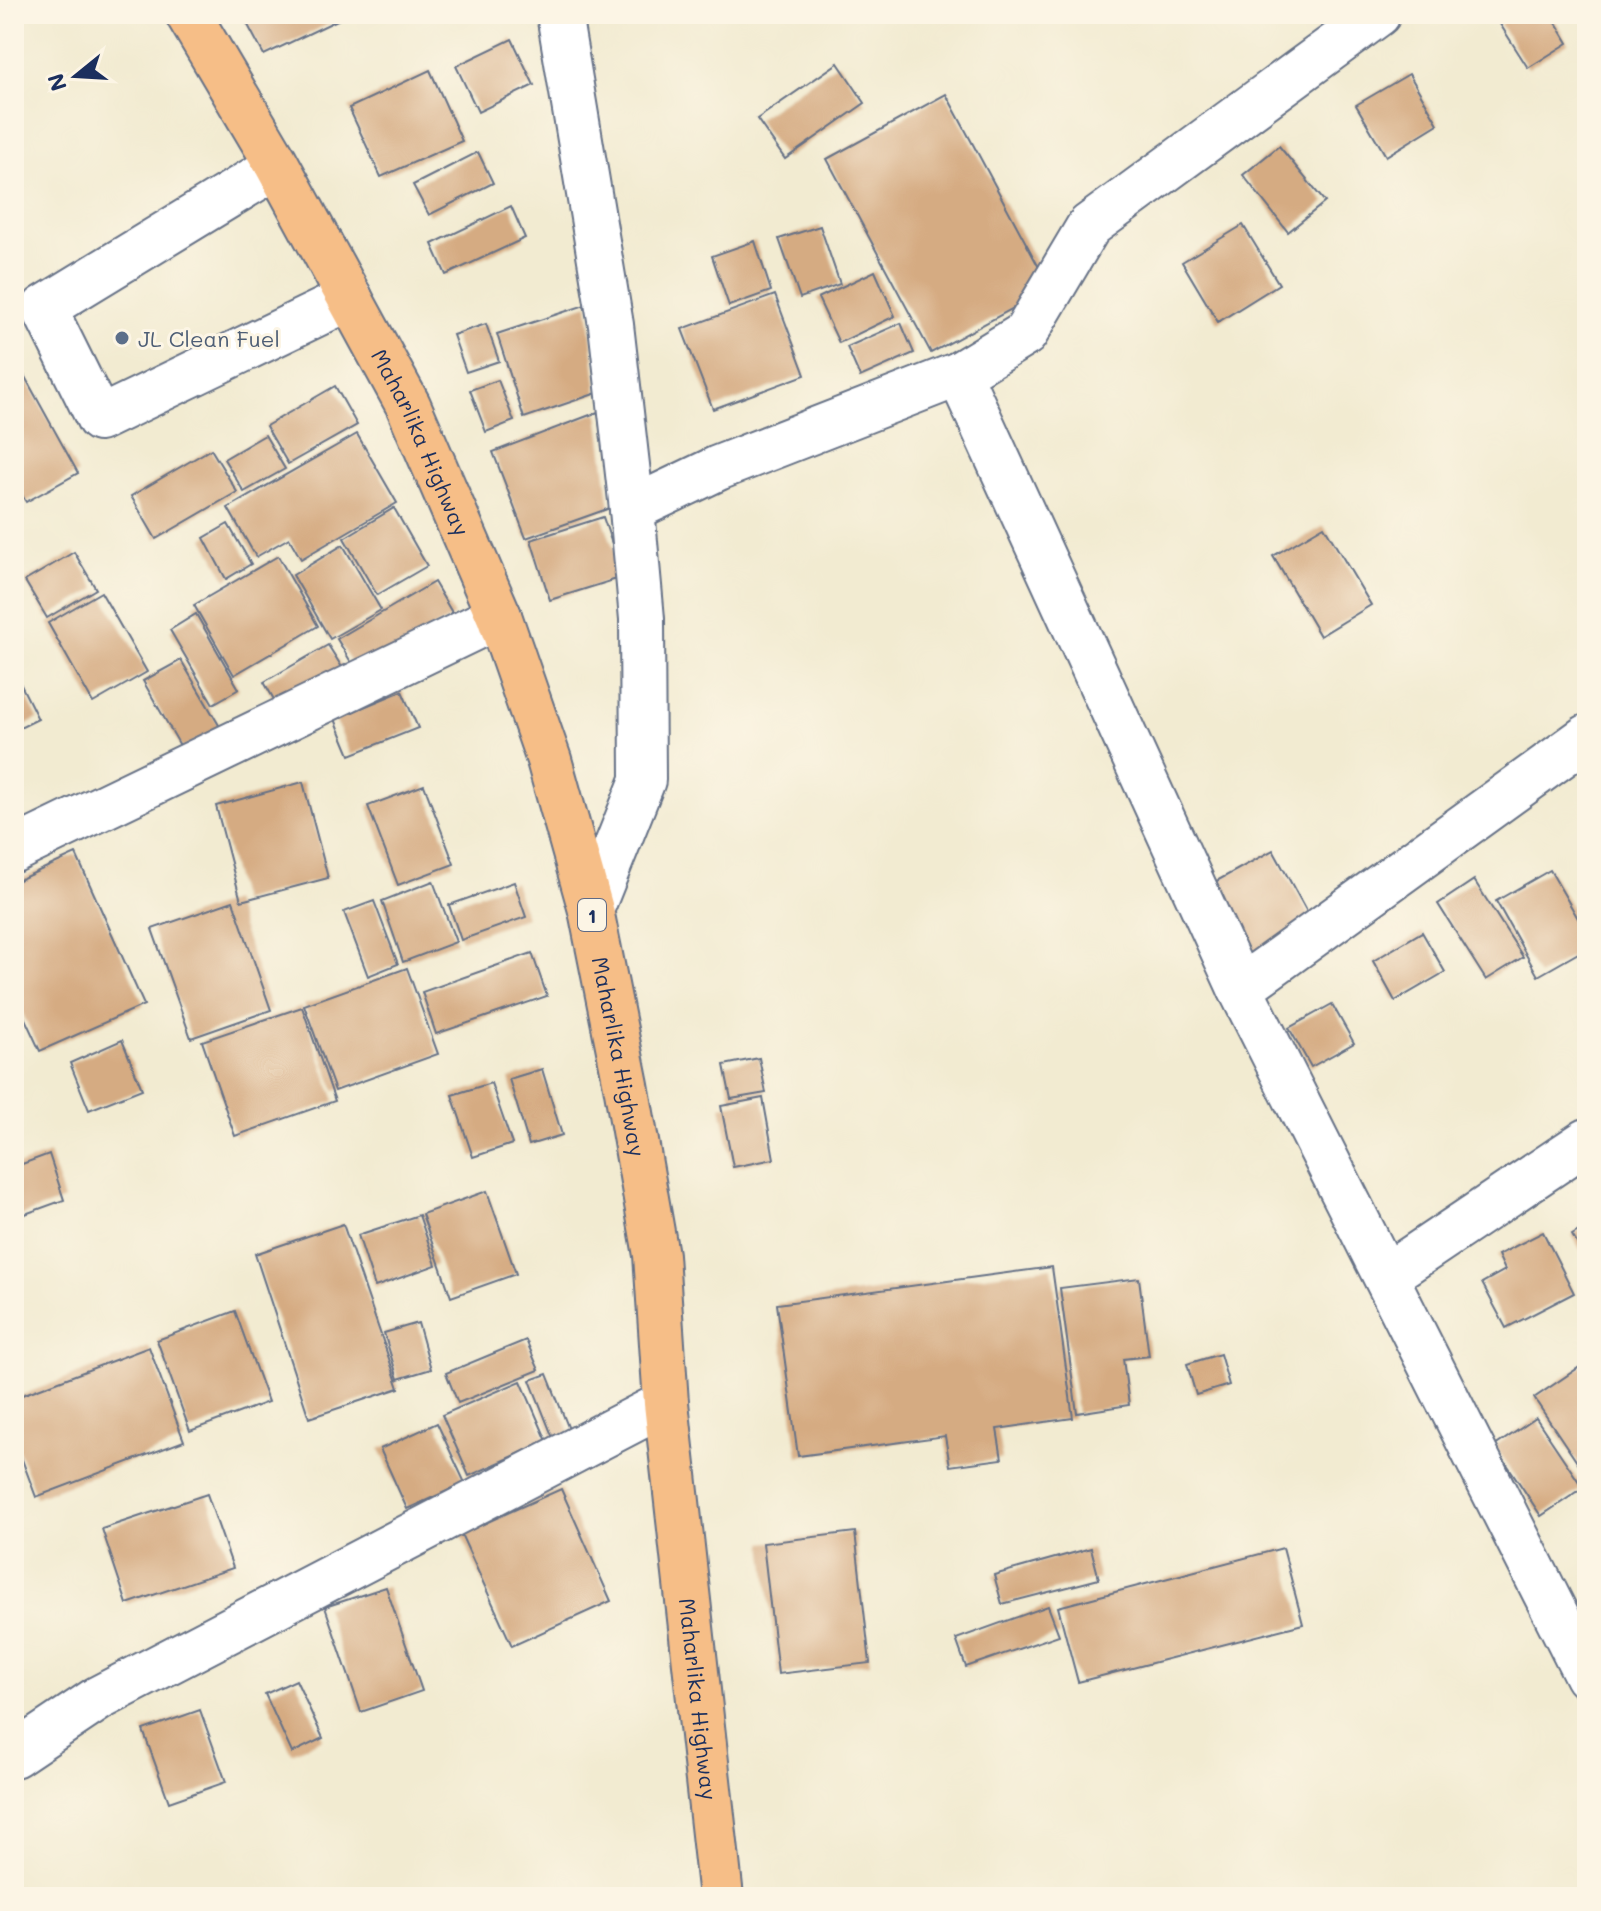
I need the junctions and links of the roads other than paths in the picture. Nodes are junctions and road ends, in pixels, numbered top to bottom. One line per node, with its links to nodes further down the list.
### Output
1 (188, 14): 4 (main road, Maharlika Highway / 1)
2 (559, 14): 7 (street)
3 (1378, 14): 6 (street)
4 (277, 166): 5 (main road, Maharlika Highway / 1); 5 (street)
5 (350, 298): 8 (main road, Maharlika Highway / 1)
6 (959, 374): 7 (street); 12 (street)
7 (632, 509): 11 (street)
8 (499, 616): 10 (street); 11 (main road, Maharlika Highway / 1)
9 (1587, 737): 12 (street)
10 (14, 850)
11 (591, 910): 15 (main road, Maharlika Highway / 1)
12 (1240, 988): 14 (street)
13 (1587, 1141): 14 (street)
14 (1386, 1276): 16 (street)
15 (666, 1403): 17 (street); 18 (main road, Maharlika Highway / 1)
16 (1587, 1676)
17 (14, 1755)
18 (721, 1897)

